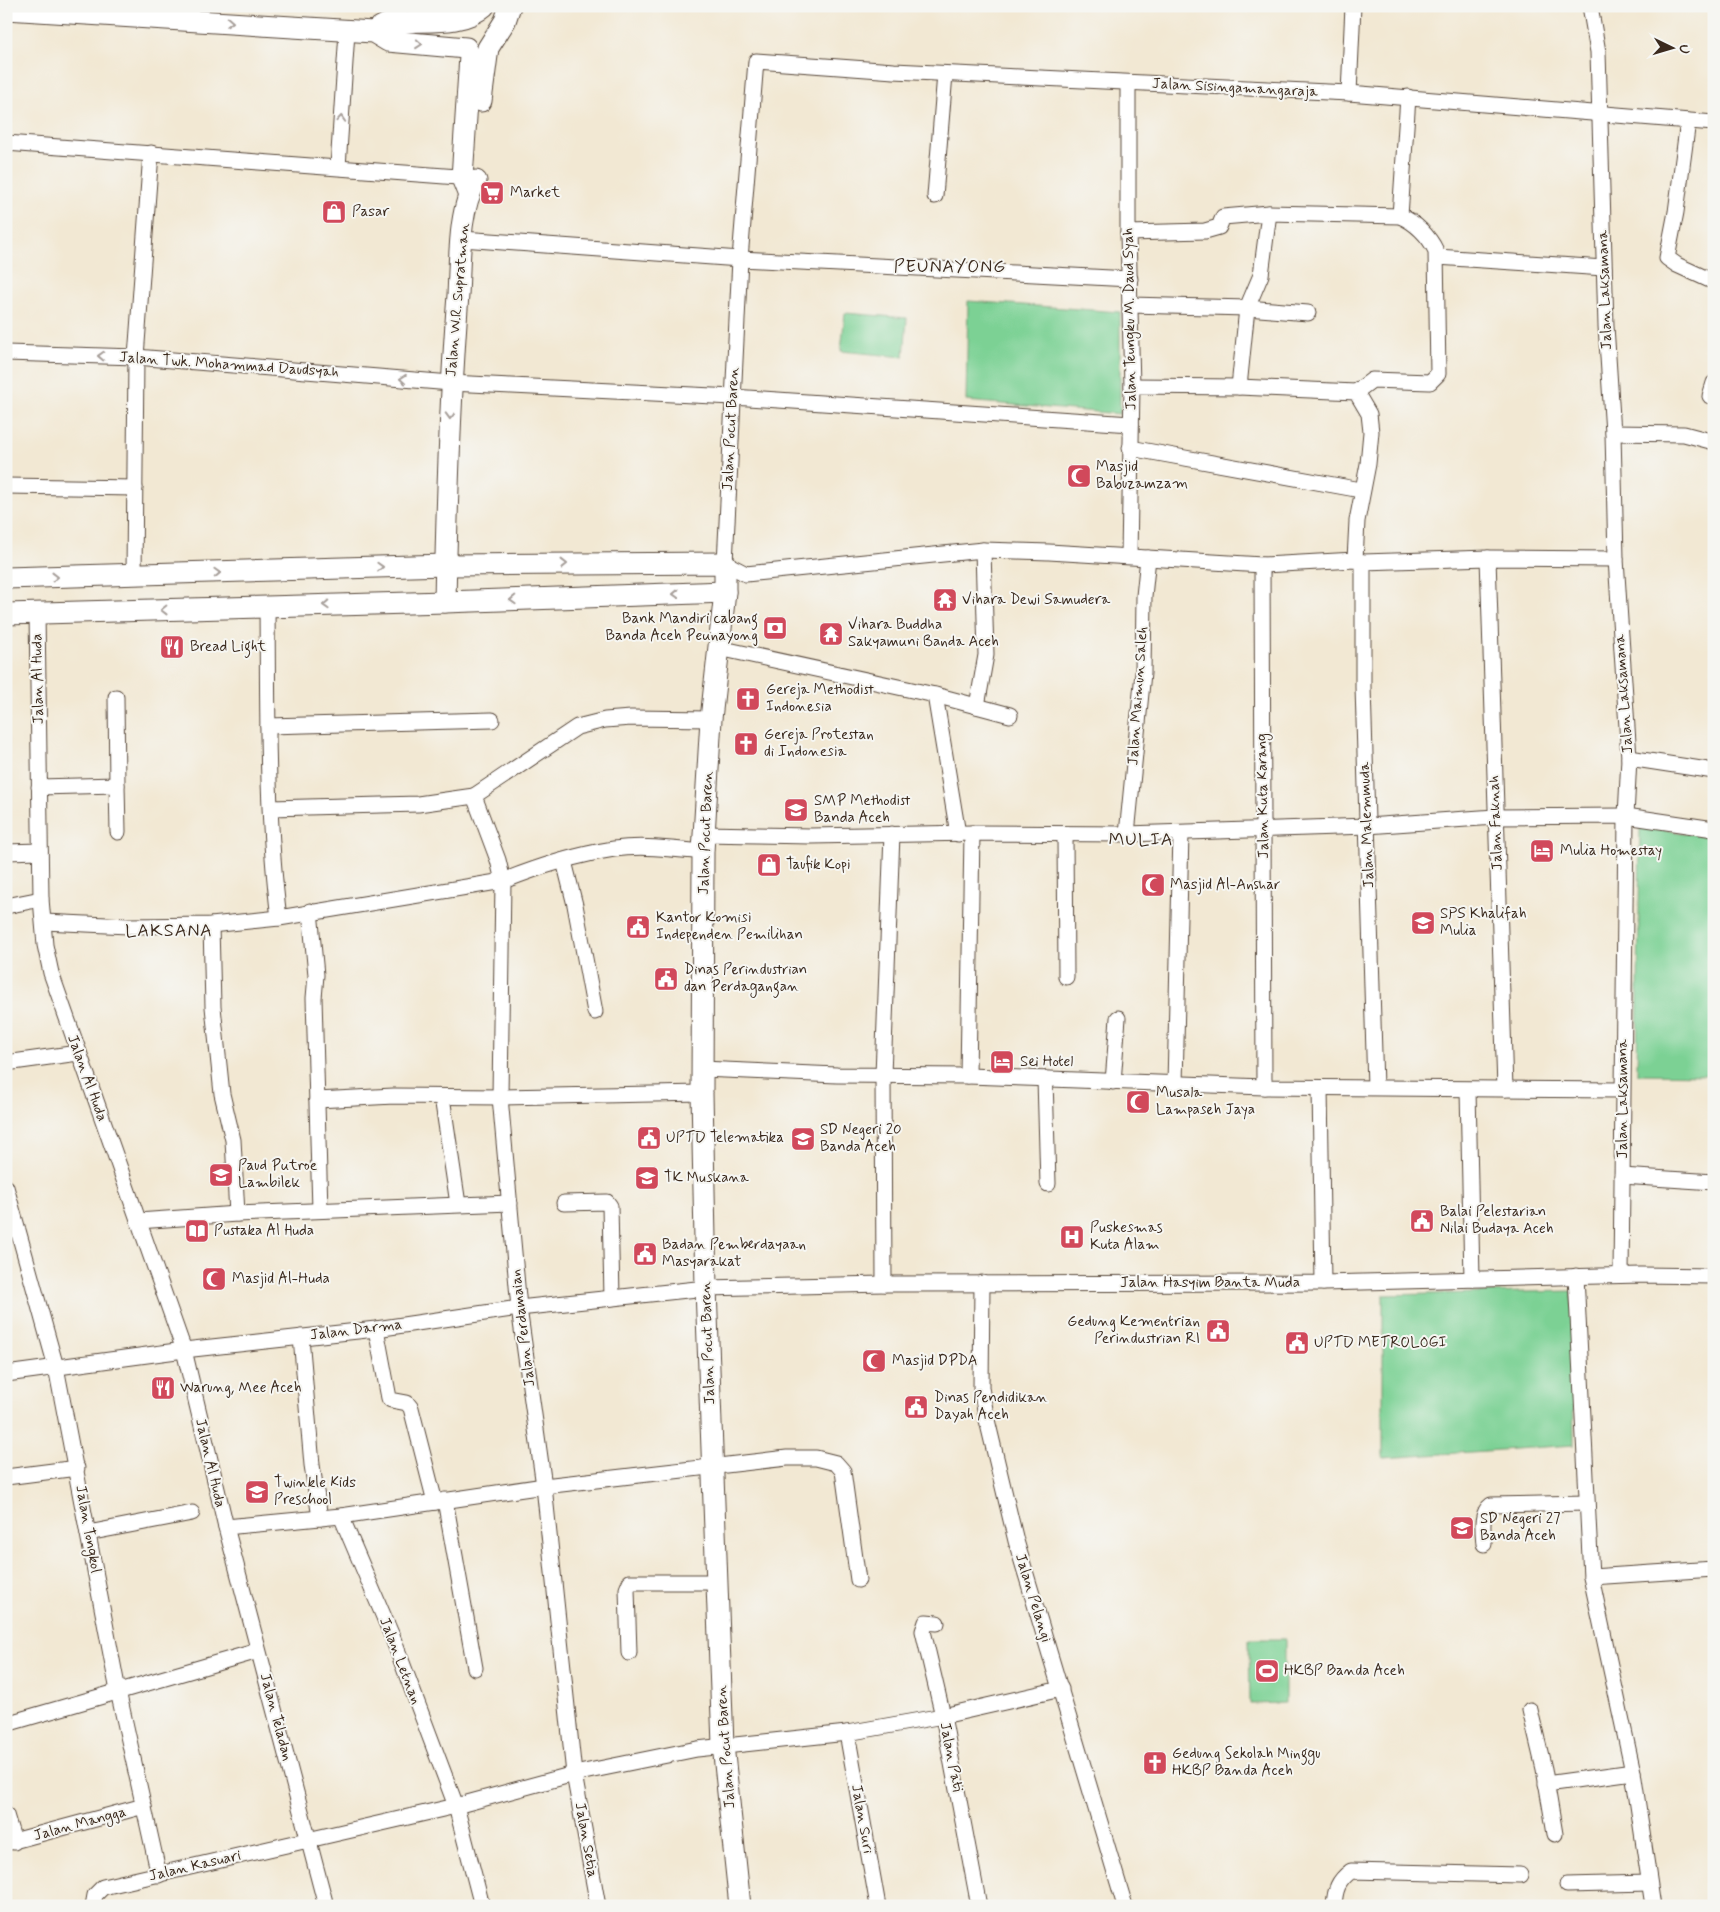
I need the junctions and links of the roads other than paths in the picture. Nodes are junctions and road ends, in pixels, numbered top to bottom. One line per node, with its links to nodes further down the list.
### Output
1 (484, 6): 7 (main road)
2 (510, 6): 19 (main road, Jalan W.R. Supratman)
3 (1353, 6): 11 (street)
4 (1590, 6): 13 (street, Jalan Laksamana)
5 (6, 9): 6 (main road, one-way to 6)
6 (347, 32): 7 (main road); 18 (street, one-way to 6)
7 (373, 32): 19 (main road, one-way to 19)
8 (756, 61): 9 (street, Jalan Sisingamangaraja); 26 (street, Jalan Pocut Baren)
9 (945, 74): 10 (street, Jalan Sisingamangaraja); 20 (street)
10 (1128, 82): 11 (street, Jalan Sisingamangaraja); 23 (street, Jalan Teungku M. Daud Syah)
11 (1349, 93): 12 (street, Jalan Sisingamangaraja)
12 (1408, 97): 13 (street, Jalan Sisingamangaraja); 22 (street)
13 (1599, 113): 14 (street, Jalan Sisingamangaraja); 27 (street, Jalan Laksamana)
14 (1688, 122): 15 (street, Jalan Sisingamangaraja); 29 (street)
15 (1714, 123)
16 (6, 143): 17 (street)
17 (151, 153): 18 (street); 34 (street)
18 (338, 167): 19 (street)
19 (469, 183): 24 (main road, Jalan W.R. Supratman)
20 (935, 196)
21 (1269, 213): 22 (street); 23 (street); 31 (street)
22 (1400, 216): 25 (street)
23 (1128, 233): 28 (street, Jalan Teungku M. Daud Syah)
24 (462, 239): 26 (street); 35 (main road, Jalan W.R. Supratman)
25 (1437, 257): 27 (street); 38 (street)
26 (740, 259): 28 (street); 39 (street, Jalan Pocut Baren)
27 (1604, 268): 41 (street, Jalan Laksamana)
28 (1130, 279): 30 (street, Jalan Teungku M. Daud Syah)
29 (1714, 282)
30 (1130, 305): 31 (street); 36 (street, Jalan Teungku M. Daud Syah)
31 (1247, 308): 32 (street); 37 (street)
32 (1308, 313)
33 (6, 353): 34 (street, Jalan Twk. Mohammad Daudsyah, one-way to 33)
34 (136, 357): 35 (street, Jalan Twk. Mohammad Daudsyah, one-way to 34); 45 (street)
35 (452, 383): 39 (street, Jalan Twk. Mohammad Daudsyah); 54 (main road, Jalan W.R. Supratman, one-way to 54)
36 (1132, 386): 37 (street); 40 (street, Jalan Teungku M. Daud Syah)
37 (1239, 387): 38 (street)
38 (1356, 392): 46 (street, Jalan Malemmuda)
39 (733, 397): 40 (street, Jalan Twk. Mohammad Daudsyah); 53 (street, Jalan Pocut Baren)
40 (1131, 424): 43 (street, Jalan Teungku M. Daud Syah)
41 (1613, 433): 42 (street); 51 (street, Jalan Laksamana)
42 (1714, 442)
43 (1130, 448): 46 (street); 48 (street, Jalan Teungku M. Daud Syah)
44 (6, 486): 45 (street)
45 (136, 488): 57 (street)
46 (1361, 490): 52 (street, Jalan Malemmuda)
47 (983, 550): 48 (street); 56 (street); 67 (street)
48 (1129, 556): 49 (street)
49 (1148, 558): 55 (street); 87 (street, Jalan Maimun Saleh)
50 (1488, 558): 51 (street); 52 (street); 79 (street, Jalan Faknah)
51 (1616, 559): 72 (street, Jalan Laksamana)
52 (1359, 561): 55 (street); 80 (street, Jalan Malemmuda)
53 (724, 563): 54 (main road, one-way to 53); 56 (street); 59 (main road, Jalan Pocut Baren)
54 (446, 565): 57 (main road, one-way to 54); 60 (main road, Jalan W.R. Supratman)
55 (1262, 565): 82 (street, Jalan Kuta Karang)
56 (746, 574): 59 (street)
57 (134, 576): 58 (main road, one-way to 57)
58 (6, 578)
59 (724, 592): 60 (main road, one-way to 60); 64 (main road, Jalan Pocut Baren)
60 (445, 602): 61 (main road, one-way to 61)
61 (267, 607): 62 (main road, one-way to 62); 71 (street)
62 (38, 613): 63 (main road); 75 (street, Jalan Al Huda)
63 (6, 614)
64 (719, 648): 65 (street); 70 (main road, Jalan Pocut Baren)
65 (935, 695): 67 (street); 86 (street)
66 (116, 697): 74 (street)
67 (977, 706): 68 (street)
68 (1010, 715)
69 (492, 720): 71 (street)
70 (711, 720): 76 (street); 89 (main road, Jalan Pocut Baren)
71 (268, 726): 77 (street)
72 (1628, 758): 73 (street); 78 (street, Jalan Laksamana)
73 (1714, 771)
74 (117, 785): 75 (street); 83 (street)
75 (39, 787): 90 (street, Jalan Al Huda)
76 (474, 796): 77 (street); 93 (street, Jalan Perdamaian)
77 (272, 808): 97 (street)
78 (1626, 816): 79 (street); 81 (street); 116 (street, Jalan Laksamana)
79 (1495, 817): 80 (street); 114 (street, Jalan Faknah)
80 (1366, 826): 82 (street); 112 (street, Jalan Malemmuda)
81 (1714, 829)
82 (1264, 830): 84 (street); 111 (street, Jalan Kuta Karang)
83 (118, 832)
84 (1181, 833): 87 (street); 110 (street)
85 (892, 834): 86 (street); 89 (street); 106 (street)
86 (965, 834): 88 (street); 107 (street)
87 (1127, 834): 88 (street)
88 (1066, 835): 100 (street)
89 (703, 843): 92 (street); 105 (main road, Jalan Pocut Baren)
90 (40, 851): 91 (street); 94 (street, Jalan Al Huda)
91 (6, 852)
92 (564, 861): 93 (street); 101 (street)
93 (502, 881): 96 (street); 119 (street, Jalan Perdamaian)
94 (41, 899): 95 (street); 98 (street, Jalan Al Huda)
95 (6, 906)
96 (310, 911): 97 (street); 120 (street)
97 (279, 918): 99 (street)
98 (44, 922): 99 (street); 103 (street, Jalan Al Huda)
99 (211, 925): 129 (street)
100 (1066, 976)
101 (595, 1012)
102 (1118, 1018): 109 (street)
103 (78, 1053): 104 (street); 130 (street, Jalan Al Huda)
104 (6, 1063)
105 (702, 1070): 106 (street); 117 (main road, Jalan Pocut Baren)
106 (883, 1075): 107 (street); 138 (street)
107 (968, 1076): 108 (street)
108 (1045, 1079): 109 (street); 123 (street)
109 (1113, 1082): 110 (street)
110 (1175, 1084): 111 (street)
111 (1264, 1087): 113 (street)
112 (1375, 1087): 113 (street); 115 (street)
113 (1320, 1088): 137 (street)
114 (1505, 1089): 115 (street); 116 (street)
115 (1468, 1090): 135 (street)
116 (1622, 1090): 121 (street, Jalan Laksamana)
117 (702, 1093): 119 (street); 139 (main road, Jalan Pocut Baren)
118 (442, 1097): 119 (street); 120 (street); 127 (street)
119 (500, 1097): 125 (street, Jalan Perdamaian)
120 (317, 1100): 128 (street)
121 (1622, 1176): 122 (street); 132 (street, Jalan Laksamana)
122 (1714, 1182)
123 (1048, 1184)
124 (6, 1187): 131 (street, Jalan Tongkol)
125 (510, 1203): 127 (street); 141 (street, Jalan Perdamaian)
126 (564, 1203): 140 (street)
127 (458, 1204): 128 (street)
128 (320, 1210): 129 (street)
129 (238, 1214): 130 (street)
130 (138, 1221): 144 (street, Jalan Al Huda)
131 (13, 1237): 145 (street, Jalan Tongkol)
132 (1621, 1275): 133 (street, Jalan Hasyim Banta Muda); 134 (street, Jalan Hasyim Banta Muda)
133 (1576, 1276): 135 (street, Jalan Hasyim Banta Muda); 152 (street)
134 (1714, 1276)
135 (1472, 1279): 137 (street, Jalan Hasyim Banta Muda)
136 (982, 1283): 137 (street, Jalan Hasyim Banta Muda); 138 (street, Jalan Hasyim Banta Muda); 167 (street, Jalan Pelangi)
137 (1323, 1283)
138 (884, 1284): 139 (street, Jalan Hasyim Banta Muda)
139 (706, 1288): 140 (street, Jalan Darma); 148 (main road, Jalan Pocut Baren)
140 (612, 1298): 141 (street, Jalan Darma)
141 (520, 1308): 142 (street, Jalan Darma); 150 (street, Jalan Perdamaian)
142 (376, 1329): 143 (street, Jalan Darma); 151 (street)
143 (301, 1337): 144 (street, Jalan Darma); 155 (street)
144 (184, 1350): 145 (street, Jalan Darma); 156 (street, Jalan Al Huda)
145 (56, 1367): 146 (street, Jalan Darma); 147 (street, Jalan Tongkol)
146 (6, 1374)
147 (77, 1468): 149 (street); 157 (street, Jalan Tongkol)
148 (712, 1468): 150 (street); 161 (street); 162 (main road, Jalan Pocut Baren)
149 (6, 1477)
150 (544, 1486): 151 (street); 175 (street, Jalan Perdamaian)
151 (440, 1501): 154 (street); 166 (street)
152 (1586, 1503): 158 (street); 160 (street)
153 (192, 1513): 157 (street)
154 (341, 1516): 155 (street); 178 (street, Jalan Letnan)
155 (320, 1518): 156 (street)
156 (226, 1527): 164 (street, Jalan Teladan)
157 (88, 1533): 168 (street, Jalan Tongkol)
158 (1484, 1544)
159 (1714, 1569): 160 (street)
160 (1591, 1577): 174 (street)
161 (858, 1580)
162 (717, 1582): 165 (street); 173 (main road, Jalan Pocut Baren)
163 (937, 1622): 170 (street, Jalan Pati)
164 (258, 1651): 168 (street); 181 (street, Jalan Teladan)
165 (629, 1652)
166 (475, 1668)
167 (1061, 1688): 170 (street, Jalan Kasuari); 194 (street, Jalan Pelangi)
168 (118, 1690): 171 (street); 177 (street, Jalan Tongkol)
169 (1530, 1710): 176 (street)
170 (943, 1716): 172 (street, Jalan Kasuari); 193 (street, Jalan Pati)
171 (6, 1724)
172 (847, 1733): 173 (street, Jalan Kasuari); 192 (street, Jalan Suri)
173 (724, 1745): 175 (street, Jalan Kasuari); 191 (main road, Jalan Pocut Baren)
174 (1633, 1772): 176 (street); 185 (street)
175 (574, 1774): 178 (street, Jalan Kasuari); 190 (street, Jalan Setia)
176 (1546, 1784): 180 (street)
177 (144, 1806): 182 (street, Jalan Mangga); 183 (street, Jalan Tongkol)
178 (456, 1806): 181 (street, Jalan Kasuari); 189 (street, Jalan Letnan)
179 (6, 1815): 182 (street, Jalan Mangga)
180 (1554, 1834)
181 (308, 1840): 183 (street, Jalan Kasuari); 188 (street, Jalan Teladan)
182 (10, 1842)
183 (159, 1875): 187 (street, Jalan Kasuari)
184 (1520, 1875): 195 (street)
185 (1649, 1883): 186 (street); 196 (street)
186 (1567, 1885)
187 (93, 1906)
188 (326, 1906)
189 (482, 1906)
190 (598, 1906)
191 (740, 1906)
192 (878, 1906)
193 (979, 1906)
194 (1125, 1906)
195 (1334, 1906)
196 (1654, 1906)

